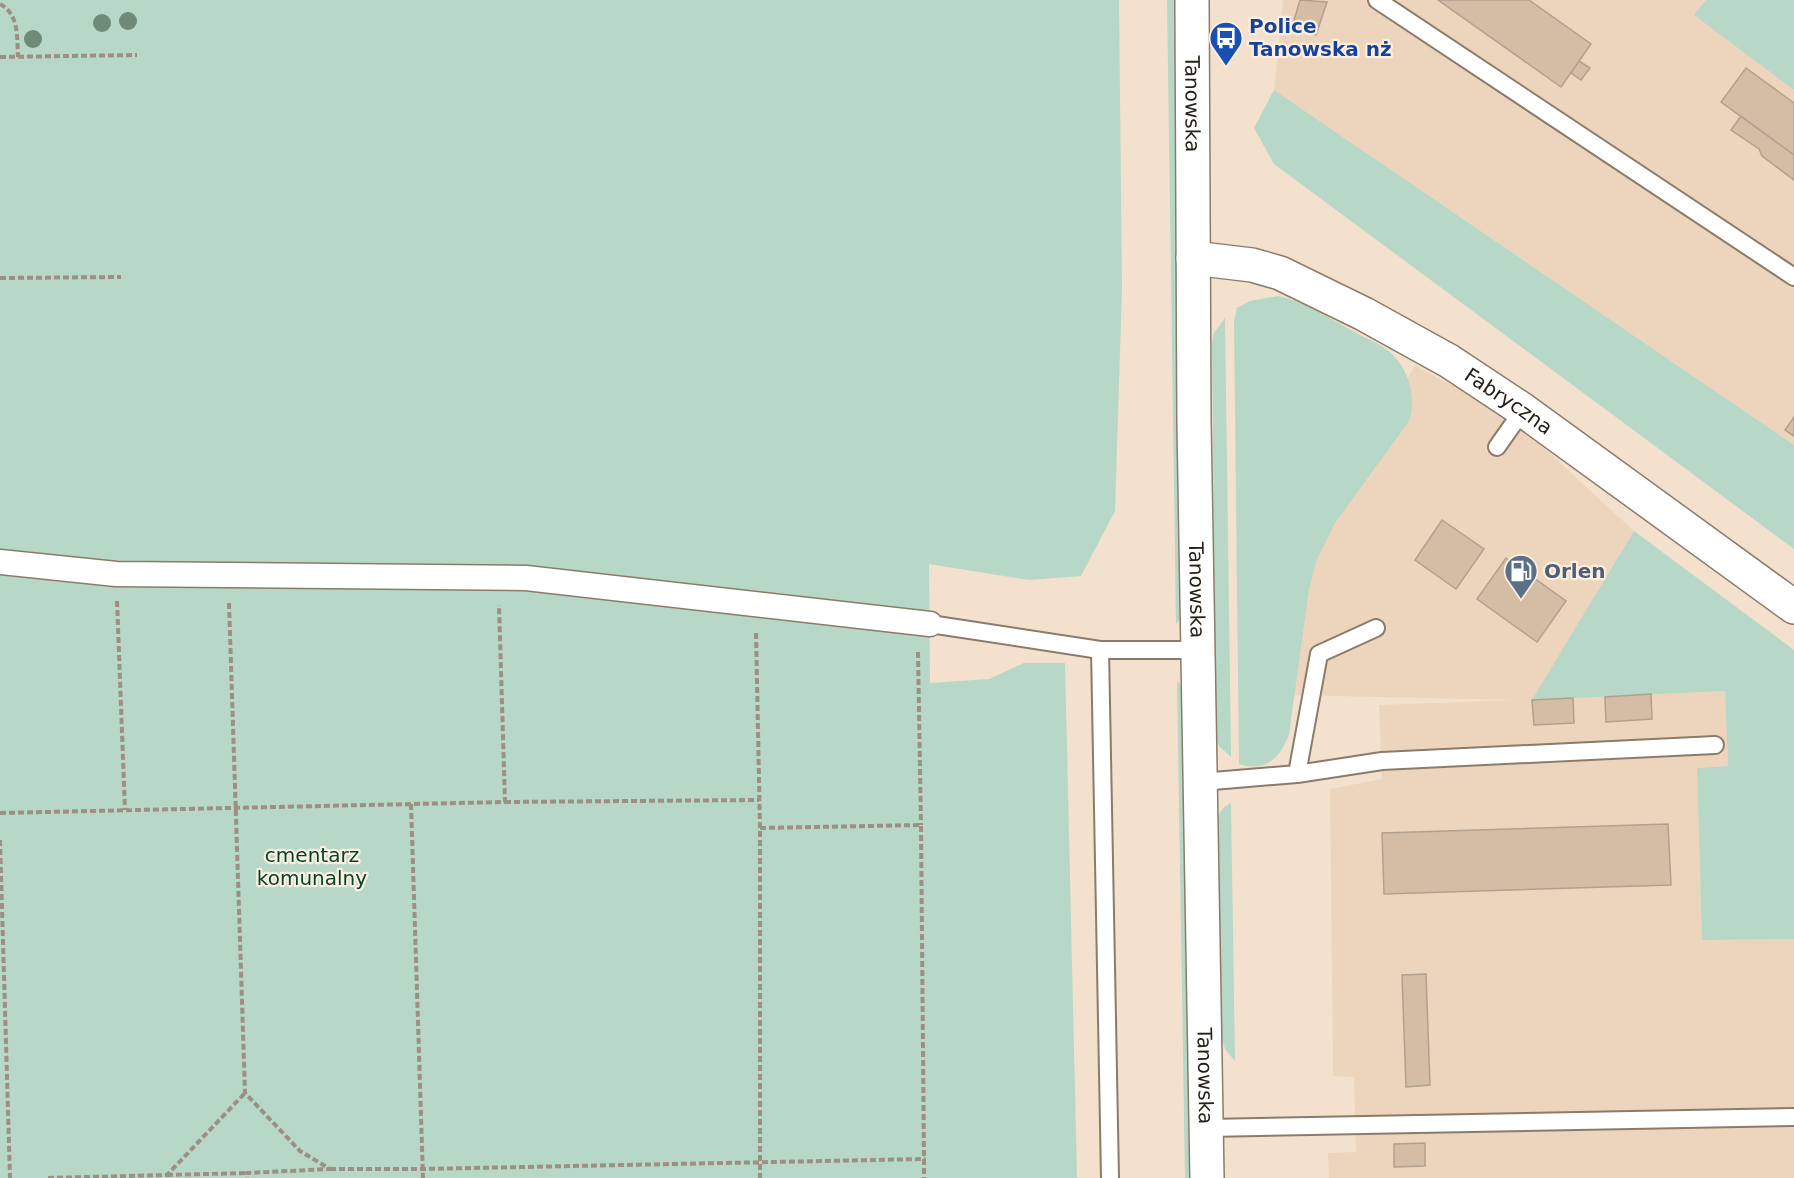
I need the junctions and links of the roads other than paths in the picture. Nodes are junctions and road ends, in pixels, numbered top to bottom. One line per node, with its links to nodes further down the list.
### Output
1 (1192, 0): 3 (main road, Tanowska)
2 (1377, 0): 4 (lane)
3 (1193, 258): 5 (main road, Fabryczna); 12 (main road, Tanowska)
4 (1794, 277)
5 (1523, 410): 6 (lane); 8 (main road, Fabryczna)
6 (1497, 447)
7 (0, 562): 9 (street)
8 (1794, 607)
9 (924, 623): 11 (lane)
10 (1376, 628): 14 (lane)
11 (1100, 650): 12 (lane); 18 (lane)
12 (1199, 650): 15 (main road, Tanowska)
13 (1715, 745): 14 (lane)
14 (1297, 774): 15 (lane)
15 (1201, 782): 17 (main road, Tanowska)
16 (1794, 1117): 17 (lane)
17 (1207, 1128): 19 (main road, Tanowska)
18 (1110, 1178)
19 (1207, 1178)

